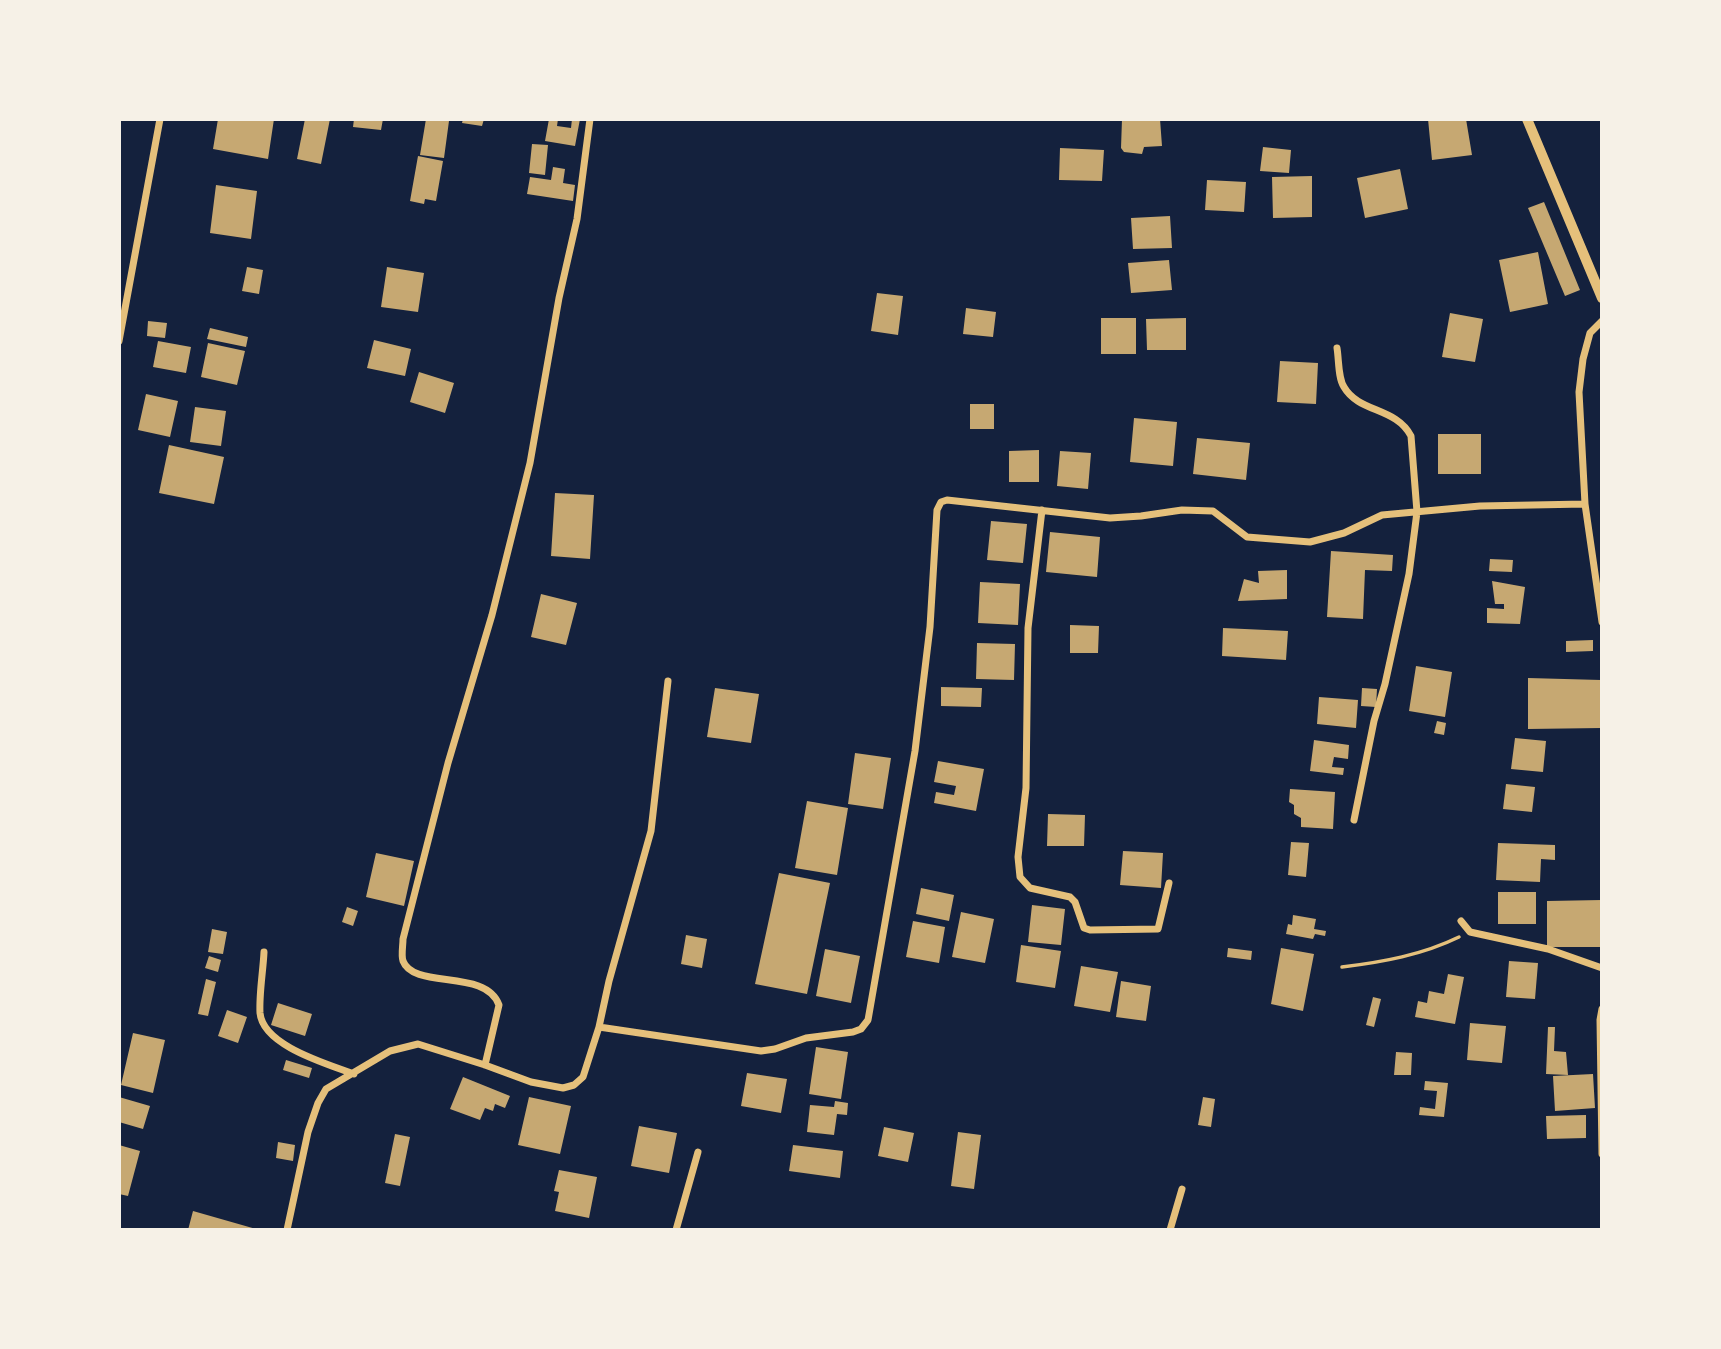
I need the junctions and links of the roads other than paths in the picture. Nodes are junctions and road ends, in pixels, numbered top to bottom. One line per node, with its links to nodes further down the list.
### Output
1 (160, 119): 6 (street)
2 (590, 119): 20 (street)
3 (1527, 119): 4 (street)
4 (1602, 298)
5 (1602, 321): 8 (street)
6 (119, 341)
7 (1337, 348): 10 (street)
8 (1585, 504): 10 (street); 11 (street)
9 (1042, 510): 10 (street); 14 (street); 19 (street)
10 (1417, 512): 13 (street)
11 (1602, 622)
12 (668, 681): 19 (street)
13 (1354, 820)
14 (1169, 883)
15 (1461, 921): 17 (street)
16 (264, 952): 21 (street)
17 (1602, 968)
18 (1602, 1009): 23 (street)
19 (599, 1027): 20 (street)
20 (485, 1065): 21 (street)
21 (354, 1074): 25 (street)
22 (698, 1152): 26 (street)
23 (1602, 1154)
24 (1182, 1189): 27 (street)
25 (287, 1230)
26 (676, 1230)
27 (1170, 1230)

